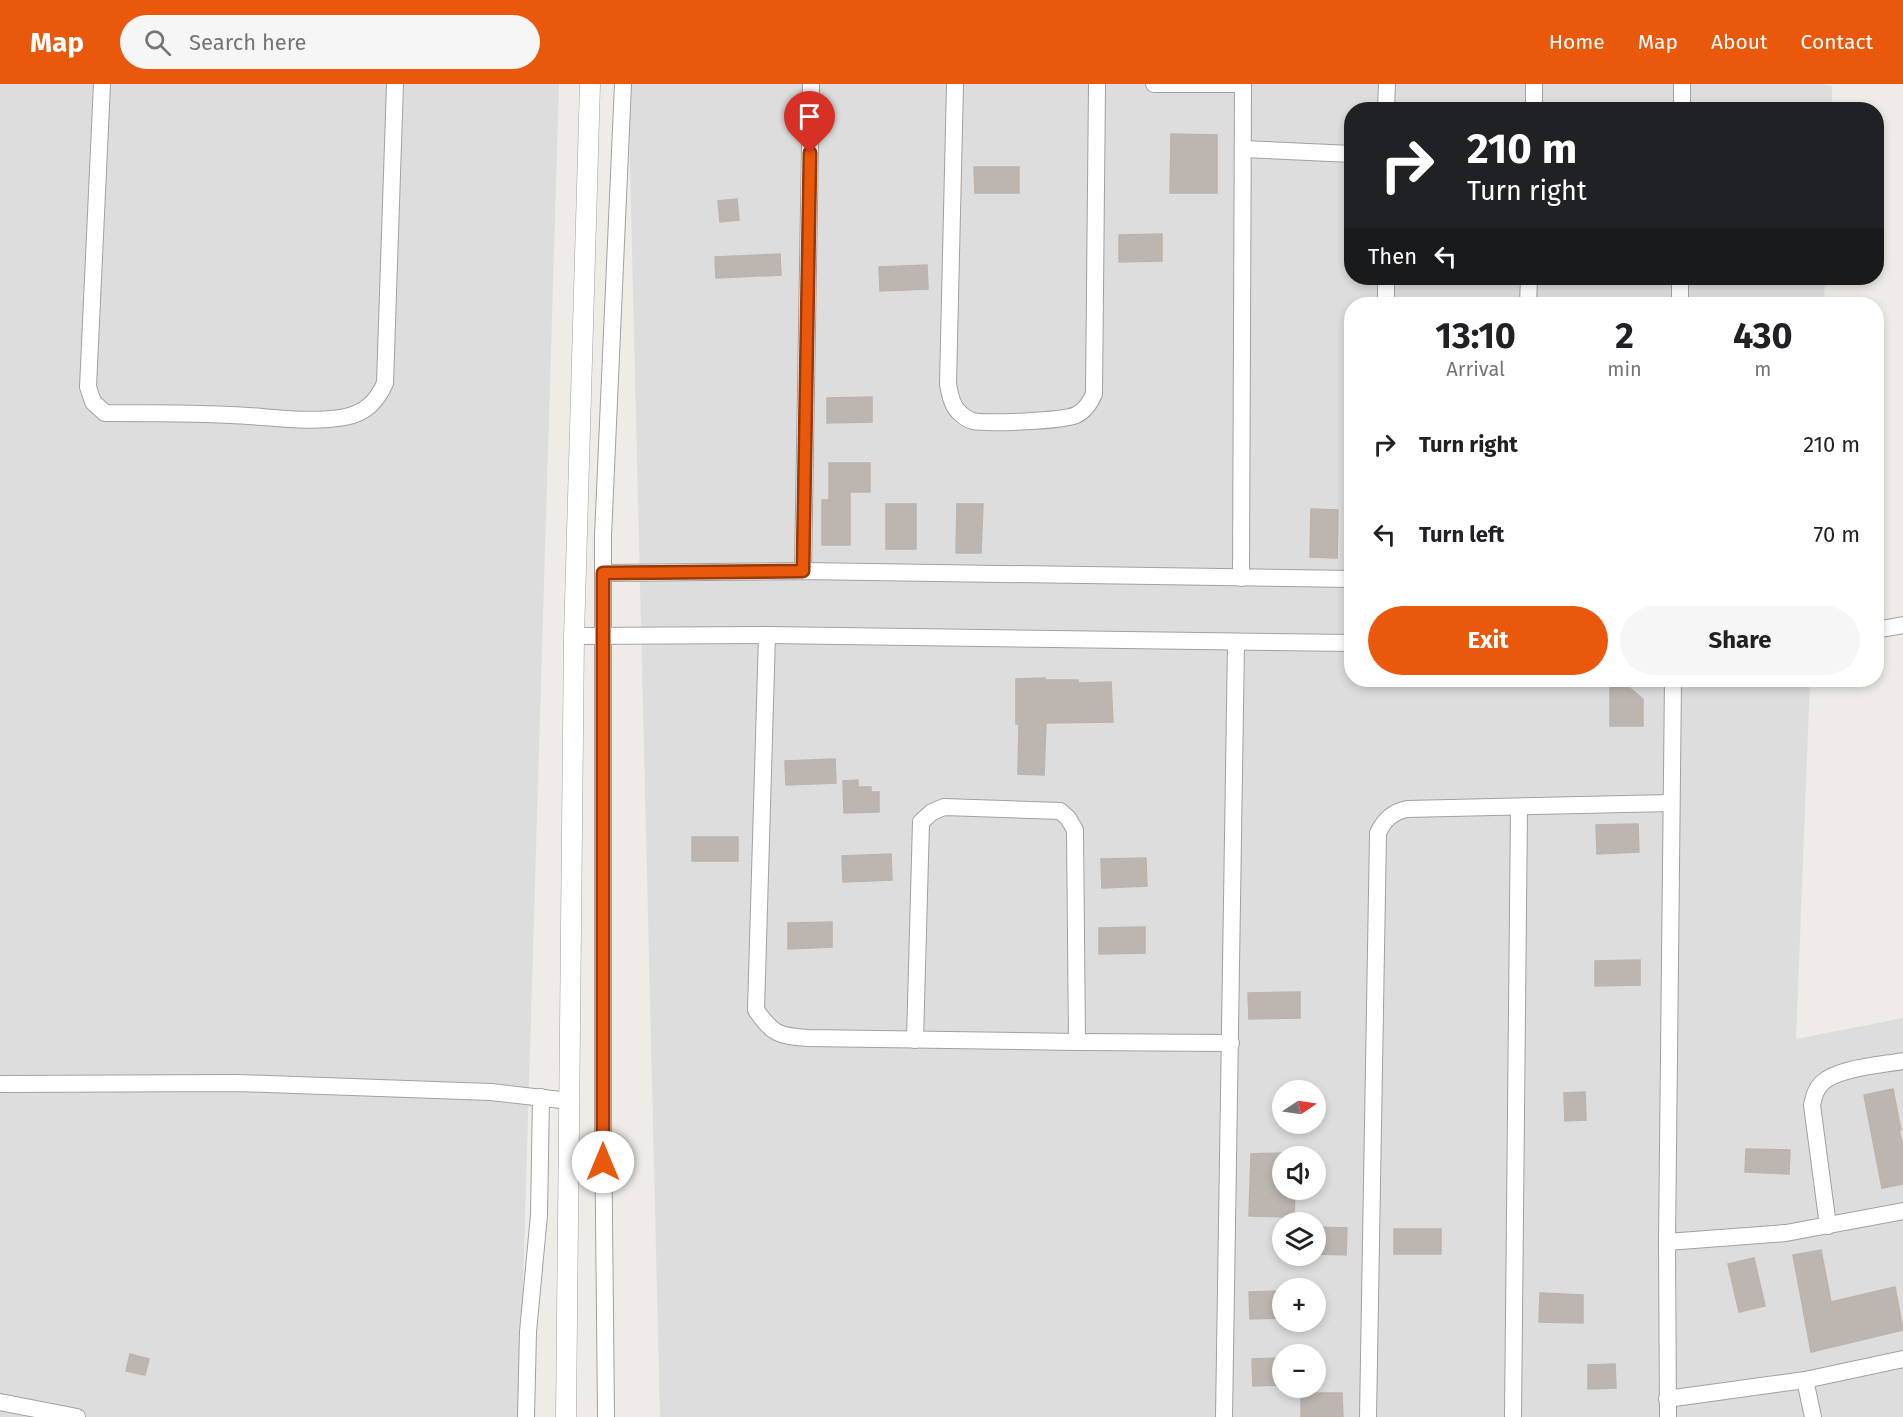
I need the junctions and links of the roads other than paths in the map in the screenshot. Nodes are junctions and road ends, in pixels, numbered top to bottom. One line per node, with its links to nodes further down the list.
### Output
1 (102, 84): 2 (street)
2 (395, 84)
3 (590, 84): 26 (street)
4 (623, 84): 19 (street)
5 (811, 84): 18 (street)
6 (955, 84): 7 (street)
7 (1097, 84)
8 (1154, 84): 9 (street)
9 (1243, 84): 16 (street)
10 (1387, 84): 13 (street)
11 (1534, 84): 14 (street)
12 (1682, 84): 15 (street)
13 (1386, 102)
14 (1534, 102)
15 (1682, 102)
16 (1243, 149): 17 (street); 20 (street)
17 (1344, 154)
18 (803, 571): 19 (street); 20 (street)
19 (603, 573): 24 (street)
20 (1241, 578): 21 (street)
21 (1344, 579)
22 (1903, 625): 23 (street)
23 (1884, 629)
24 (604, 634): 25 (street); 26 (street); 49 (street)
25 (767, 635): 27 (street); 32 (street)
26 (574, 636): 38 (street)
27 (1236, 643): 28 (street); 34 (street)
28 (1344, 643)
29 (1674, 687): 30 (street)
30 (1671, 803): 31 (street); 41 (street)
31 (1520, 807): 51 (street); 52 (street)
32 (915, 1040): 33 (street); 33 (street)
33 (1077, 1042): 34 (street)
34 (1231, 1043): 50 (street)
35 (1903, 1061): 40 (street)
36 (0, 1084): 37 (street)
37 (541, 1097): 38 (street); 47 (street)
38 (570, 1101): 48 (street)
39 (1903, 1211): 40 (street)
40 (1828, 1226): 41 (street)
41 (1667, 1242): 44 (street)
42 (1903, 1359): 43 (street)
43 (1805, 1380): 44 (street); 54 (street)
44 (1667, 1399): 53 (street)
45 (0, 1402): 46 (street)
46 (77, 1417)
47 (526, 1417)
48 (566, 1417)
49 (606, 1417)
50 (1224, 1417)
51 (1368, 1417)
52 (1513, 1417)
53 (1668, 1417)
54 (1813, 1417)

